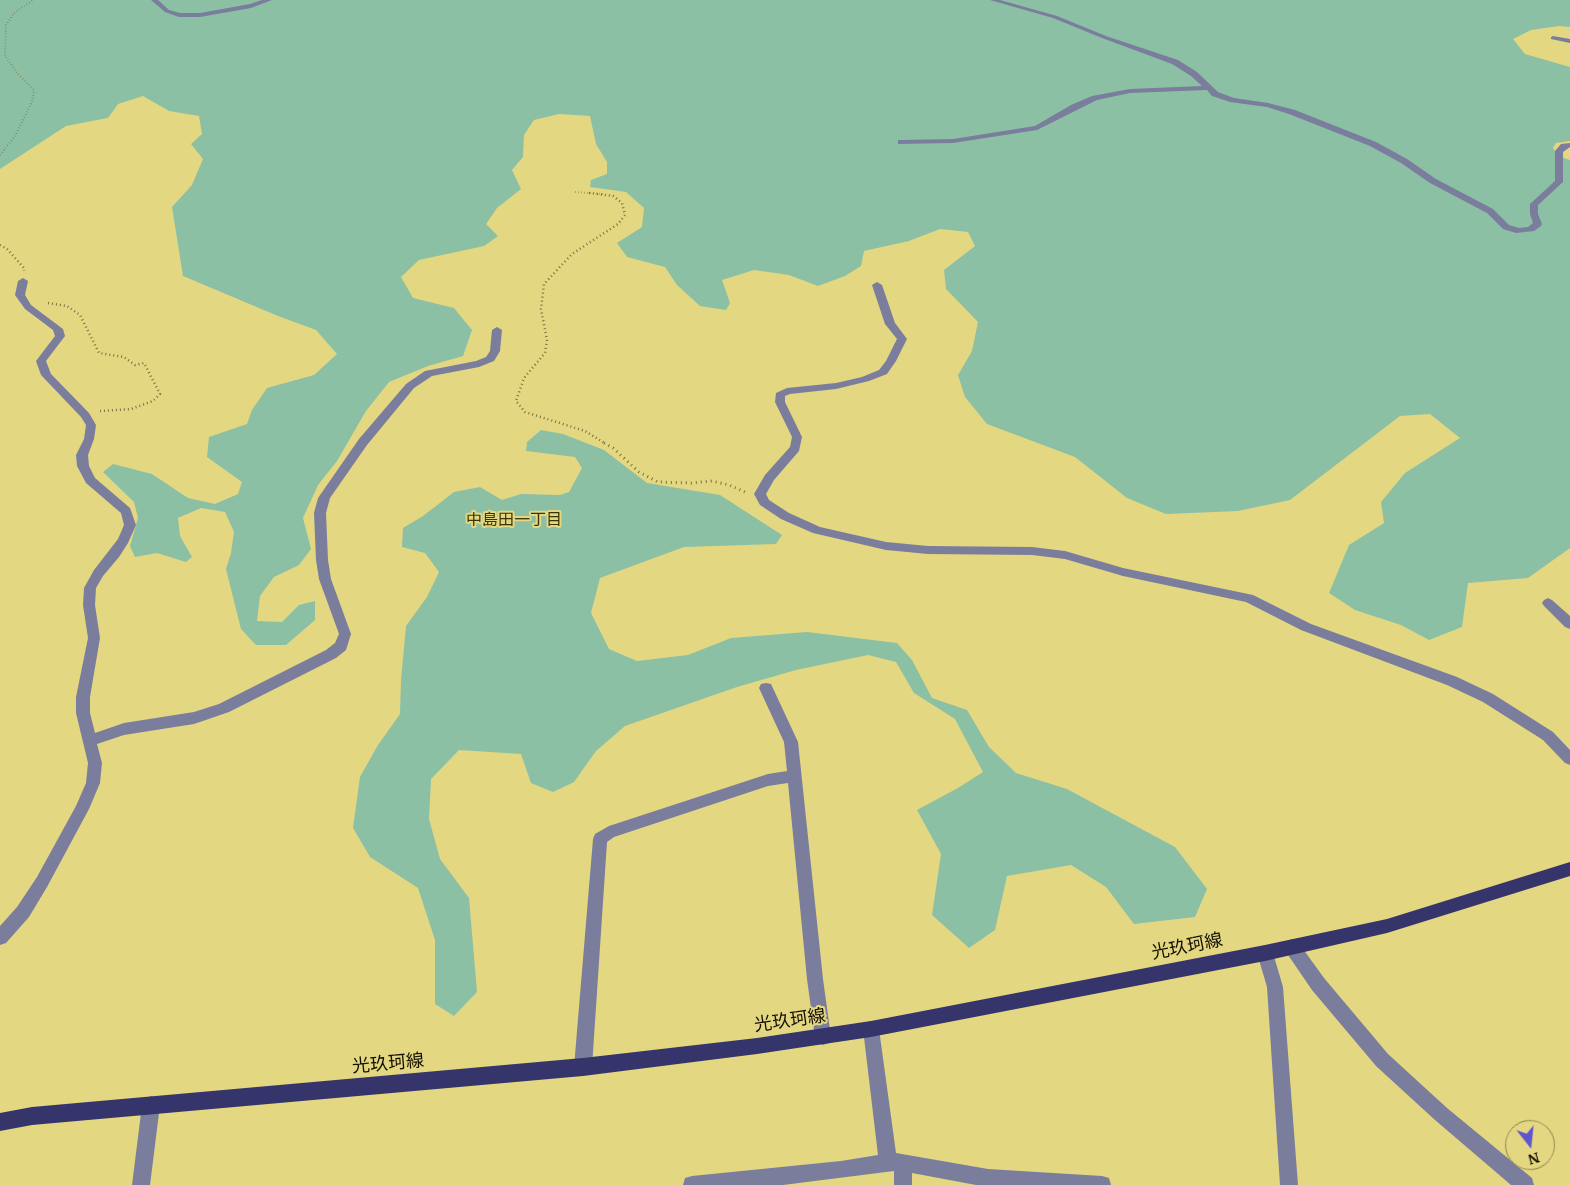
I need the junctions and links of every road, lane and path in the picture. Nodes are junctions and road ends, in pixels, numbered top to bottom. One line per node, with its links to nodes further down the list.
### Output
1 (33, 0): 10 (path)
2 (154, 0): 3 (street)
3 (269, 0)
4 (993, 0): 7 (street)
5 (1553, 38): 6 (street)
6 (1570, 41)
7 (1208, 88): 8 (street); 9 (street)
8 (901, 142)
9 (1570, 145)
10 (0, 155)
11 (575, 192): 18 (path)
12 (0, 245): 13 (path)
13 (23, 281): 15 (street)
14 (877, 285): 18 (street)
15 (26, 305): 17 (street); 17 (path)
16 (497, 330): 22 (street)
17 (84, 415): 22 (street)
18 (760, 494): 23 (street)
19 (1548, 603): 20 (street)
20 (1570, 624)
21 (766, 688): 24 (street)
22 (91, 740): 26 (street)
23 (1570, 759)
24 (794, 776): 30 (street); 31 (street)
25 (1570, 869): 27 (main road, 光玖珂線)
26 (0, 938)
27 (1292, 946): 28 (main road, 光玖珂線); 40 (street)
28 (1265, 953): 29 (main road, 光玖珂線); 39 (street)
29 (871, 1029): 30 (main road, 光玖珂線); 34 (street)
30 (823, 1037): 31 (main road, 光玖珂線)
31 (583, 1068): 32 (main road, 光玖珂線)
32 (151, 1104): 33 (main road, 光玖珂線); 35 (street)
33 (0, 1122)
34 (895, 1162): 36 (street); 37 (street); 38 (street)
35 (141, 1185)
36 (692, 1185)
37 (902, 1185)
38 (1102, 1185)
39 (1289, 1185)
40 (1525, 1185)

